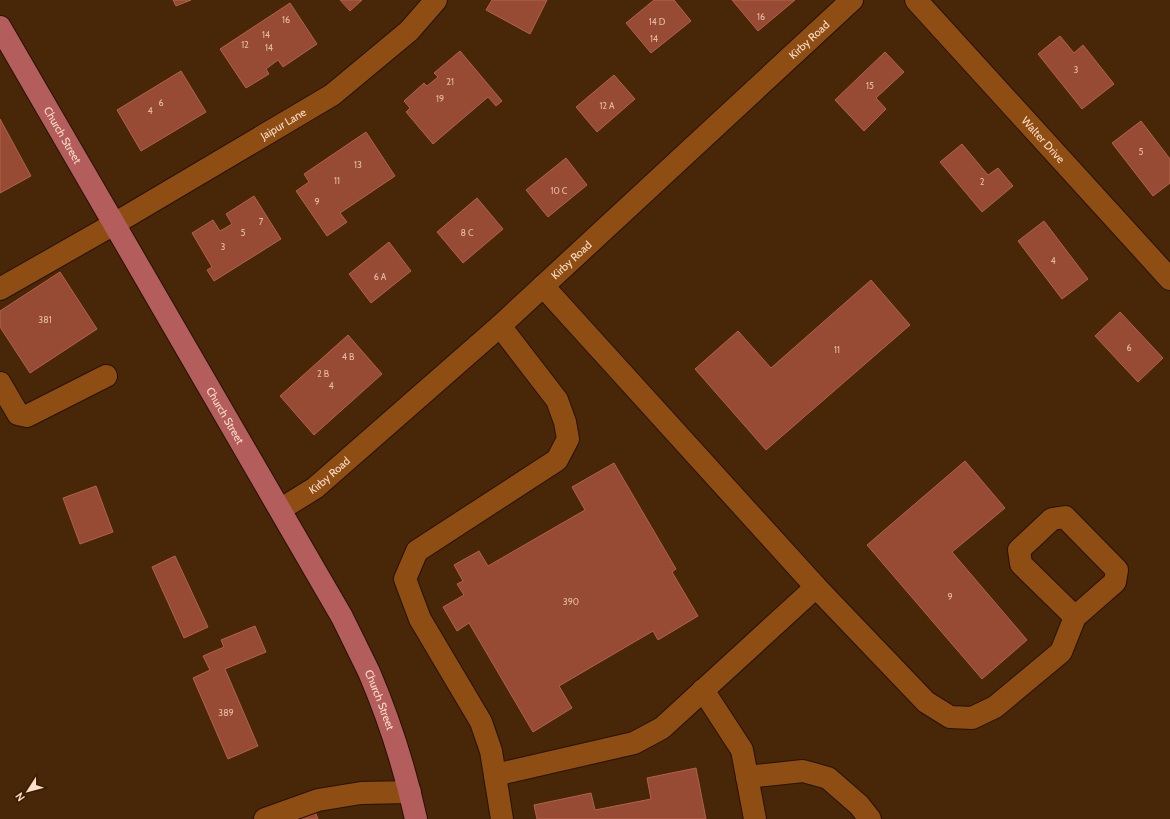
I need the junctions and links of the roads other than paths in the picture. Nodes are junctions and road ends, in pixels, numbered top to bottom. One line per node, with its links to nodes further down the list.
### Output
1 (436, 0): 5 (street, Jaipur Lane)
2 (852, 0): 7 (street, Kirby Road)
3 (916, 0): 6 (street, Walter Drive)
4 (0, 27): 5 (main road, Church Street)
5 (114, 224): 8 (street, Jaipur Lane); 12 (main road, Church Street)
6 (1170, 279)
7 (543, 286): 9 (street, Kirby Road); 13 (street)
8 (0, 289)
9 (500, 326): 12 (street, Kirby Road); 16 (street)
10 (106, 376): 11 (street)
11 (0, 383)
12 (281, 509): 18 (main road, Church Street)
13 (816, 587): 14 (street); 15 (street)
14 (1074, 617): 14 (street)
15 (703, 690): 16 (street); 17 (street)
16 (495, 775): 21 (street)
17 (747, 777): 22 (street); 23 (street)
18 (410, 792): 19 (street); 20 (main road, Church Street)
19 (265, 819)
20 (416, 819)
21 (502, 819)
22 (755, 819)
23 (870, 819)

